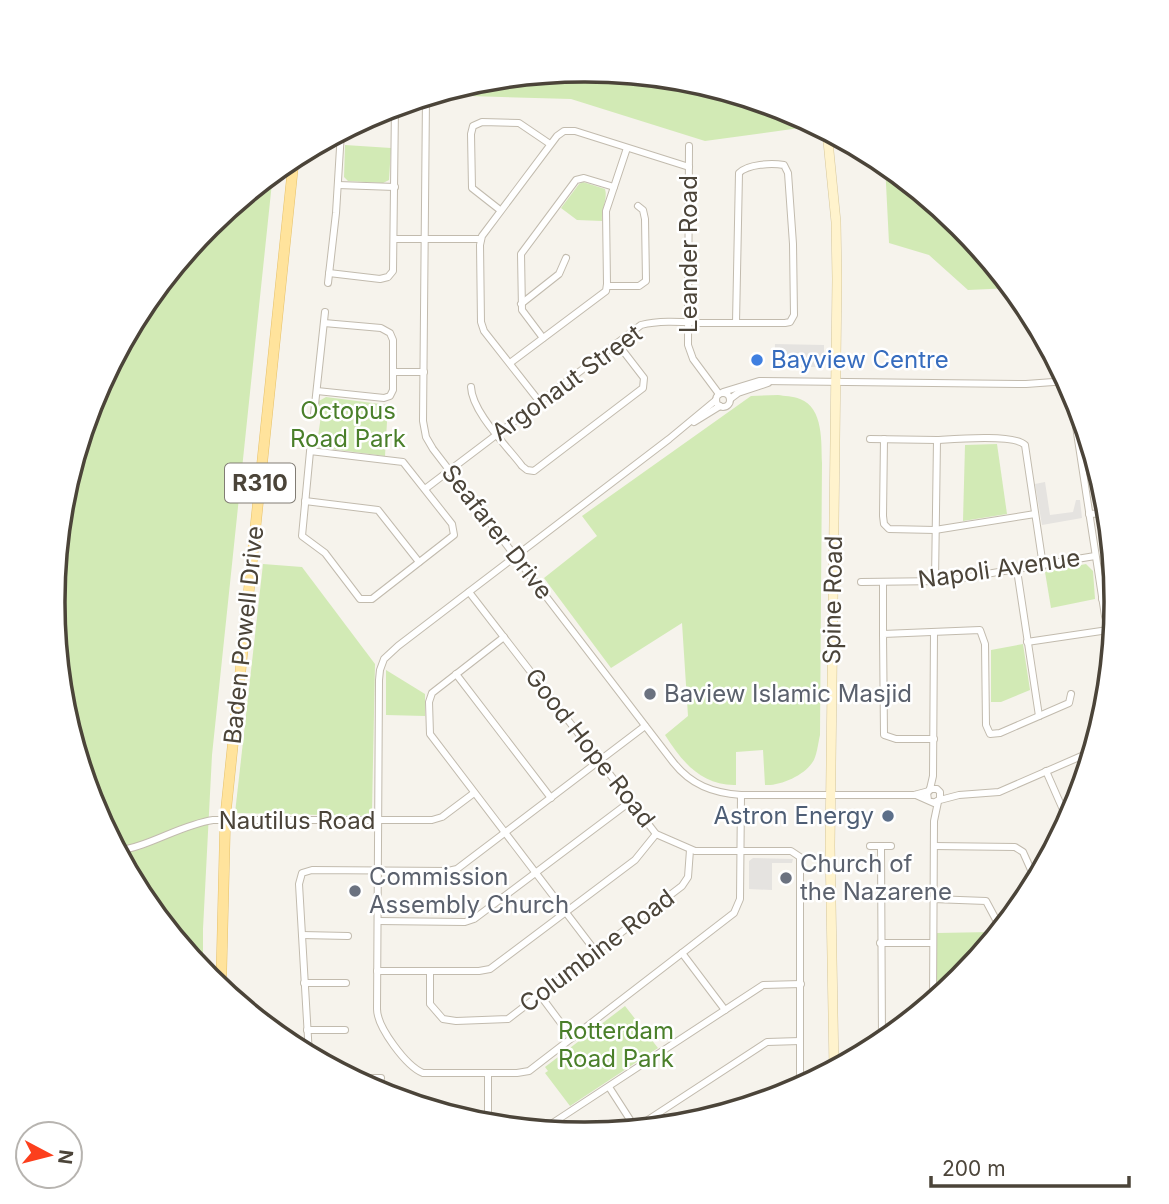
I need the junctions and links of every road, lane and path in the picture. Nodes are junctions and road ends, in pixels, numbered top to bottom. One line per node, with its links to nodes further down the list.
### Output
1 (426, 107): 15 (street, Seafarer Drive)
2 (395, 119): 11 (street)
3 (828, 143): 34 (main road, Spine Road)
4 (340, 144): 10 (street)
5 (550, 144): 7 (street); 14 (street); 14 (street)
6 (690, 146): 8 (street, Leander Road)
7 (627, 148): 8 (street); 12 (street)
8 (689, 167): 24 (street, Leander Road)
9 (292, 173): 114 (main road, Baden Powell Drive / R310, bridge)
10 (338, 185): 11 (street); 19 (street)
11 (394, 187): 16 (street)
12 (614, 187): 21 (street); 22 (street)
13 (638, 206): 21 (street)
14 (500, 210): 17 (street)
15 (425, 238): 16 (street); 17 (street); 31 (street, Seafarer Drive)
16 (394, 239): 19 (street)
17 (481, 239): 29 (street)
18 (566, 258): 22 (street)
19 (330, 273): 20 (street)
20 (328, 283)
21 (607, 286): 27 (street)
22 (521, 304): 27 (street)
23 (325, 312): 25 (street)
24 (688, 322): 26 (street, Argonaut Street); 28 (street, Argonaut Street); 37 (street, Leander Road)
25 (324, 323): 30 (street); 36 (street)
26 (736, 323): 26 (street, Argonaut Street)
27 (543, 338): 29 (street)
28 (617, 343): 39 (street, Argonaut Street); 41 (street)
29 (510, 363): 39 (street)
30 (393, 372): 31 (street); 36 (street)
31 (424, 372): 48 (street, Seafarer Drive)
32 (773, 382): 34 (street); 37 (street); 38 (street)
33 (1055, 382): 34 (street)
34 (835, 383): 81 (main road, Spine Road)
35 (471, 387): 41 (street)
36 (317, 391): 40 (street)
37 (719, 398): 38 (street, Leander Road); 38 (street); 55 (street)
38 (730, 399)
39 (539, 401): 41 (street, Argonaut Street)
40 (314, 414)
41 (497, 433): 48 (street, Argonaut Street)
42 (1076, 433): 52 (street)
43 (870, 439): 44 (street)
44 (884, 439): 46 (street); 54 (street)
45 (311, 440): 47 (street)
46 (937, 440): 51 (street); 54 (street)
47 (310, 451): 49 (street); 50 (street)
48 (449, 470): 49 (street, Argonaut Street); 55 (street, Seafarer Drive)
49 (425, 489): 57 (street)
50 (305, 500): 57 (street); 57 (street)
51 (1035, 514): 54 (street); 58 (street)
52 (1089, 514): 53 (street); 56 (street)
53 (1096, 514)
54 (935, 530): 60 (street)
55 (516, 556): 63 (street); 74 (street, Seafarer Drive)
56 (1095, 556): 58 (street, Napoli Avenue); 64 (street)
57 (419, 562)
58 (1043, 566): 59 (street, Napoli Avenue)
59 (1017, 570): 60 (street, Napoli Avenue); 70 (street)
60 (935, 581): 62 (street, Napoli Avenue)
61 (861, 582): 62 (street, Napoli Avenue)
62 (883, 582): 68 (street)
63 (469, 592): 69 (street, Good Hope Road); 89 (street)
64 (1102, 599): 65 (street)
65 (1104, 608)
66 (1103, 631): 70 (street)
67 (934, 633): 68 (street); 73 (street); 75 (street)
68 (883, 634): 75 (street)
69 (504, 637): 71 (street); 77 (street, Good Hope Road)
70 (1027, 642): 73 (street)
71 (456, 674): 80 (street); 85 (street)
72 (1071, 694): 73 (street)
73 (1039, 716)
74 (645, 726): 77 (street); 82 (street, Seafarer Drive)
75 (934, 739): 79 (street)
76 (1081, 756): 78 (street)
77 (599, 760): 85 (street); 86 (street, Good Hope Road)
78 (1046, 771): 84 (street); 88 (street)
79 (934, 790): 83 (street); 84 (street); 87 (street); 87 (street)
80 (474, 793): 89 (street, Nautilus Road); 90 (street)
81 (831, 794): 82 (street, Seafarer Drive); 83 (street, Seafarer Drive); 127 (main road, Spine Road)
82 (741, 795): 98 (street)
83 (914, 795): 87 (street)
84 (959, 795): 87 (street)
85 (551, 798): 90 (street)
86 (631, 801): 91 (street, Good Hope Road); 101 (street)
87 (934, 801): 95 (street)
88 (1062, 808)
89 (378, 821): 96 (street, Nautilus Road); 100 (street)
90 (505, 833): 100 (street); 101 (street)
91 (656, 834): 97 (street, Good Hope Road); 103 (street)
92 (870, 846): 93 (street)
93 (881, 846): 94 (street); 108 (street)
94 (891, 846)
95 (934, 846): 99 (street); 102 (street)
96 (127, 849)
97 (690, 850): 98 (street, Good Hope Road); 110 (street, Columbine Road)
98 (741, 851): 111 (street); 117 (street, Good Hope Road)
99 (1031, 869)
100 (378, 871): 105 (street); 106 (street)
101 (535, 873): 103 (street); 105 (street)
102 (933, 899): 104 (street); 109 (street)
103 (566, 913): 110 (street); 113 (street)
104 (996, 919)
105 (378, 921): 112 (street)
106 (302, 935): 107 (street); 115 (street)
107 (348, 936)
108 (880, 943): 109 (street); 121 (street)
109 (933, 943): 118 (street)
110 (596, 952): 119 (street, Columbine Road)
111 (682, 953): 120 (street); 124 (street)
112 (377, 971): 113 (street); 128 (street)
113 (430, 972): 119 (street, Columbine Road)
114 (222, 975)
115 (304, 982): 116 (street); 122 (street)
116 (346, 983)
117 (801, 984): 120 (street); 126 (street)
118 (933, 987)
119 (540, 995): 124 (street)
120 (725, 1010): 132 (street)
121 (882, 1028)
122 (307, 1030): 123 (street); 125 (street)
123 (345, 1030)
124 (572, 1038): 128 (street)
125 (308, 1041)
126 (800, 1041): 129 (street); 134 (street)
127 (834, 1057)
128 (488, 1073): 133 (street)
129 (800, 1074)
130 (377, 1078): 131 (street)
131 (382, 1078)
132 (609, 1087): 135 (street); 136 (street)
133 (488, 1113)
134 (654, 1117)
135 (629, 1120)
136 (556, 1121)

